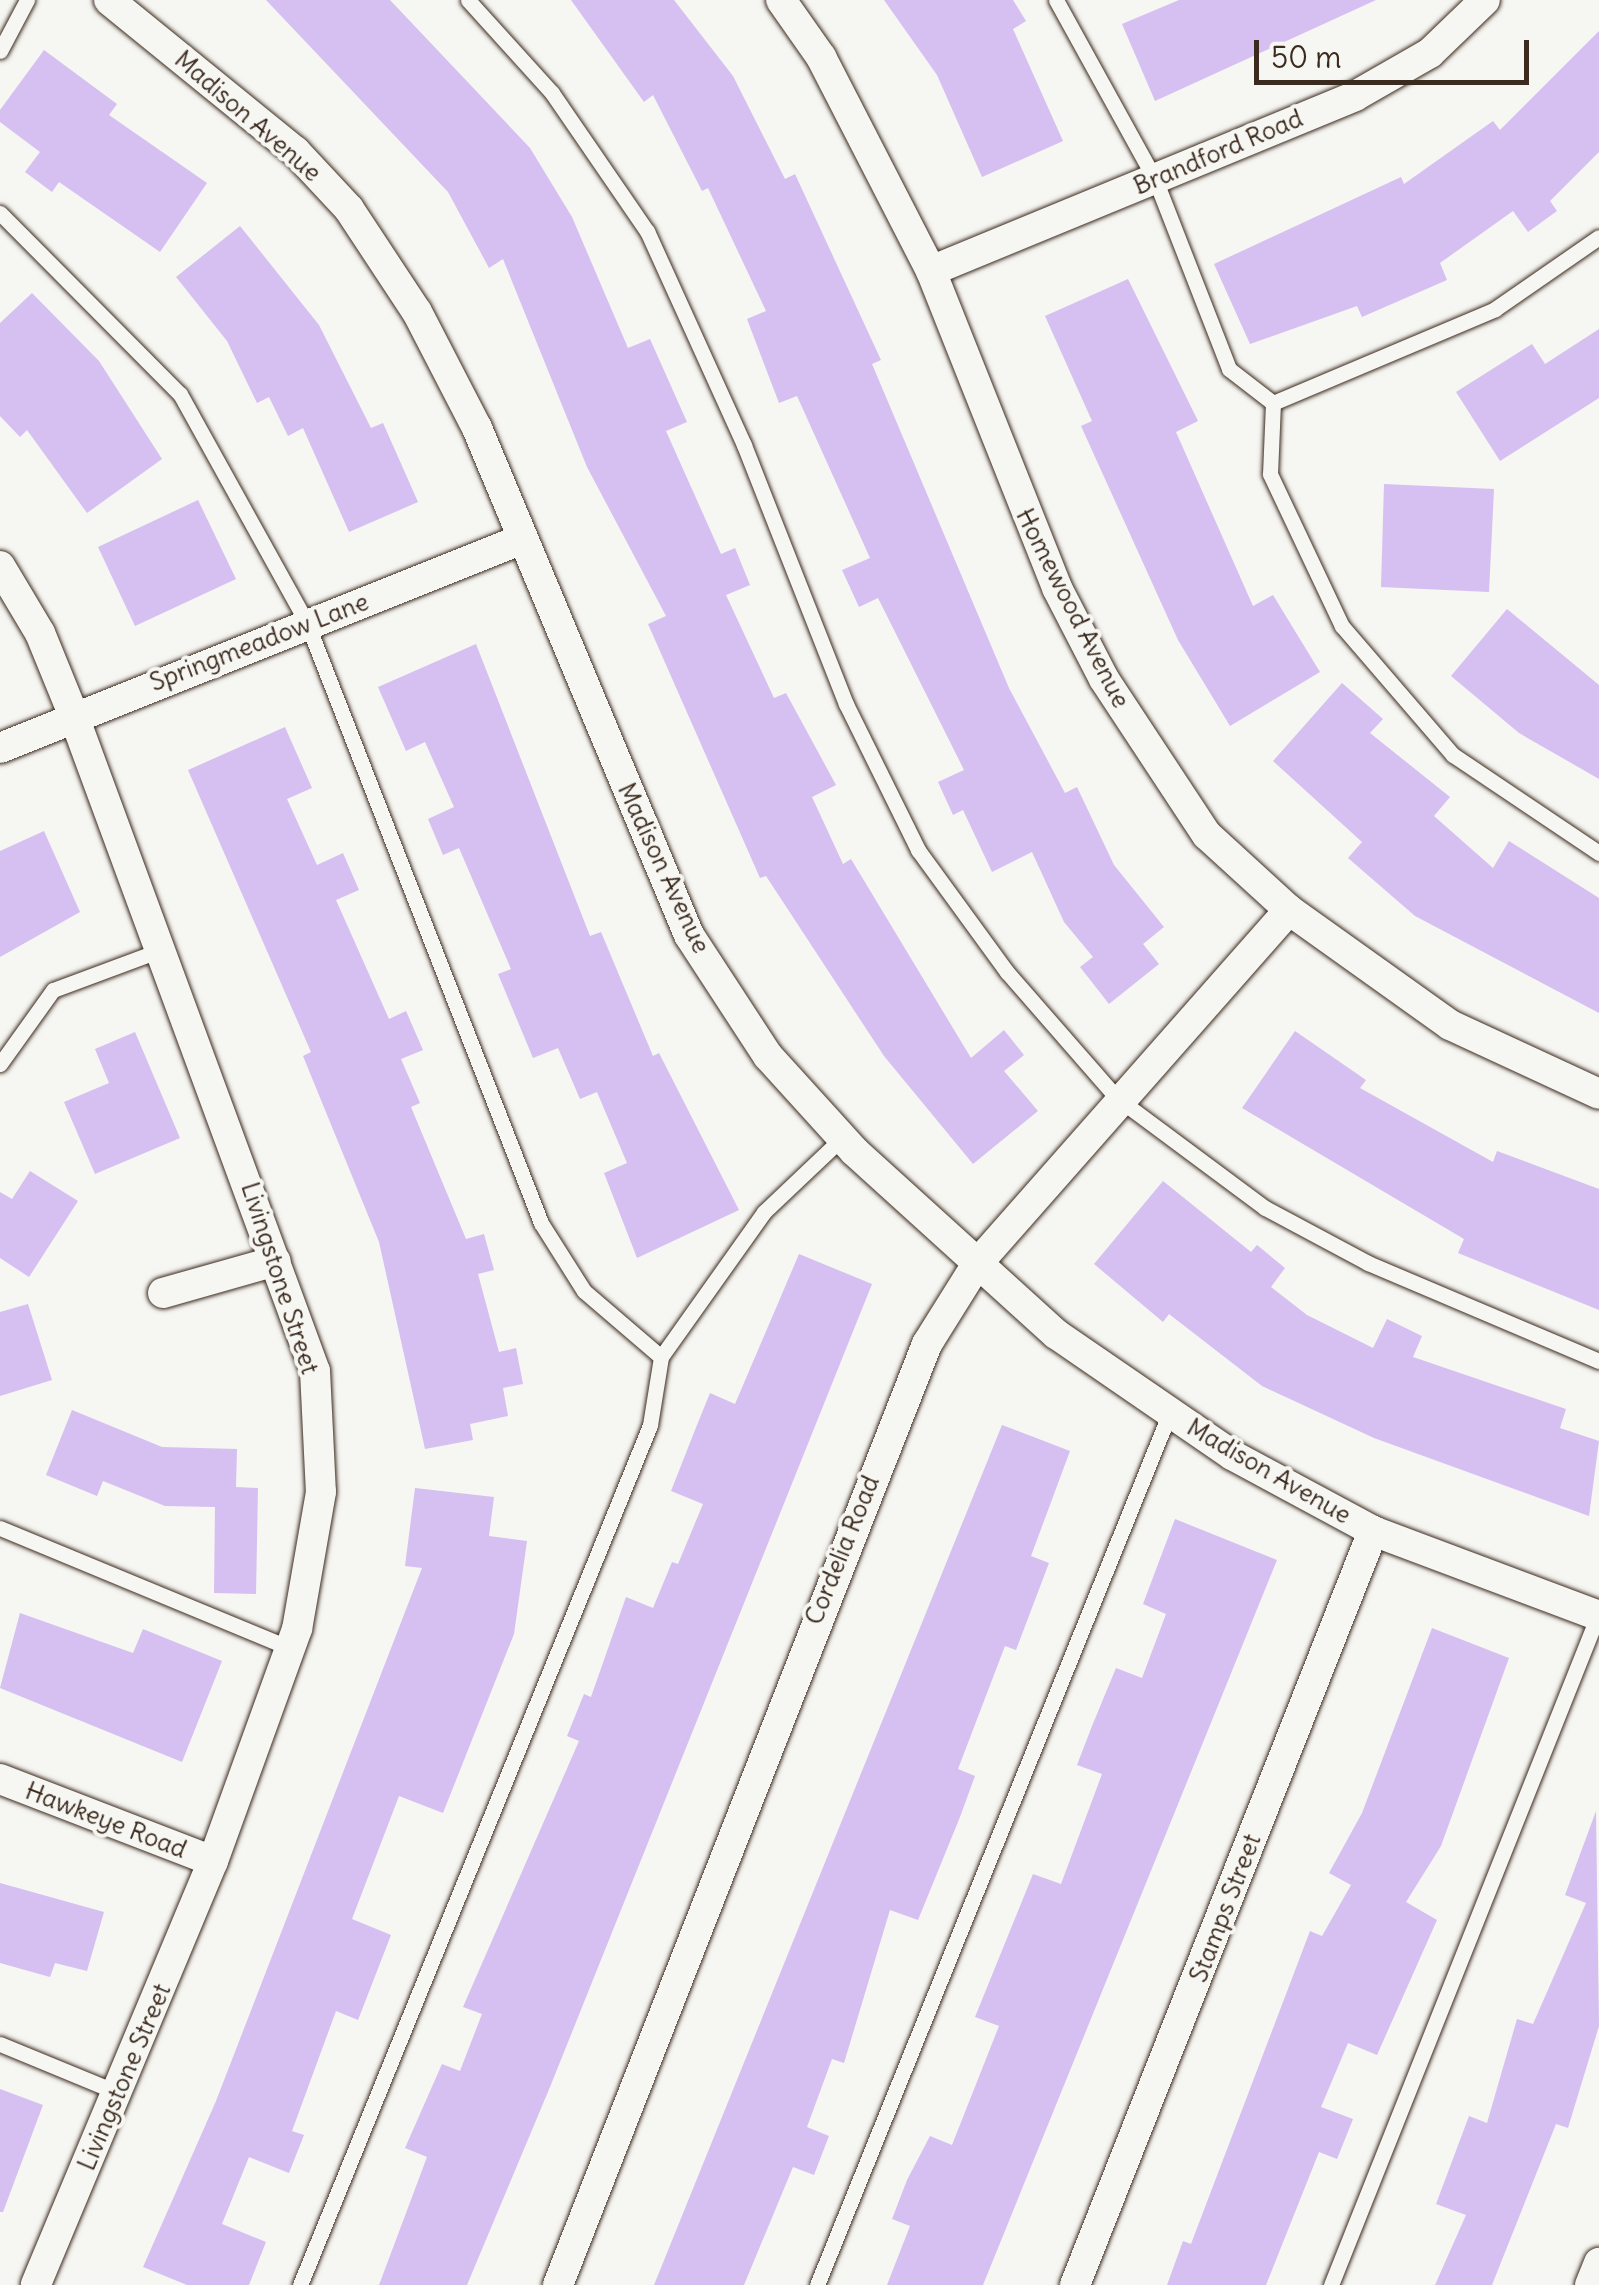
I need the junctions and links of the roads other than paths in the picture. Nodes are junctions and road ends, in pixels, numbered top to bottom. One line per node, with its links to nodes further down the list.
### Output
1 (27, 0): 7 (lane)
2 (109, 0): 13 (street, Madison Avenue)
3 (468, 0): 23 (lane)
4 (781, 0): 11 (street, Homewood Avenue)
5 (1056, 0): 8 (lane)
6 (1485, 0): 8 (street, Brandford Road)
7 (0, 51)
8 (1155, 179): 11 (street, Brandford Road); 12 (lane)
9 (0, 213): 15 (lane)
10 (1599, 237): 12 (lane)
11 (932, 272): 19 (street, Homewood Avenue)
12 (1273, 403): 18 (lane)
13 (520, 540): 15 (street, Springmeadow Lane); 24 (street, Madison Avenue)
14 (0, 566): 16 (street, Livingstone Street)
15 (307, 623): 16 (street, Springmeadow Lane); 28 (lane)
16 (73, 714): 17 (street, Springmeadow Lane); 20 (street, Livingstone Street)
17 (0, 748)
18 (1599, 853)
19 (1289, 910): 22 (street, Homewood Avenue); 23 (street, Cordelia Road)
20 (163, 949): 21 (lane); 25 (street, Livingstone Street)
21 (0, 1064)
22 (1599, 1094)
23 (1116, 1098): 26 (street, Cordelia Road); 29 (lane)
24 (842, 1138): 26 (street, Madison Avenue); 28 (lane)
25 (276, 1262): 27 (street); 34 (street, Livingstone Street)
26 (977, 1264): 30 (street, Madison Avenue); 42 (street, Cordelia Road)
27 (163, 1293)
28 (662, 1357): 41 (lane)
29 (1599, 1361)
30 (1170, 1412): 32 (street, Madison Avenue); 43 (lane)
31 (0, 1528): 34 (lane)
32 (1373, 1531): 33 (street, Madison Avenue); 44 (street, Stamps Street)
33 (1599, 1615): 45 (lane)
34 (290, 1648): 36 (street, Livingstone Street)
35 (0, 1779): 36 (street, Hawkeye Road)
36 (213, 1861): 38 (street, Livingstone Street)
37 (0, 2044): 38 (lane)
38 (118, 2092): 40 (street, Livingstone Street)
39 (1599, 2263): 46 (street)
40 (36, 2285)
41 (300, 2285)
42 (558, 2285)
43 (817, 2285)
44 (1075, 2285)
45 (1331, 2285)
46 (1590, 2285)

